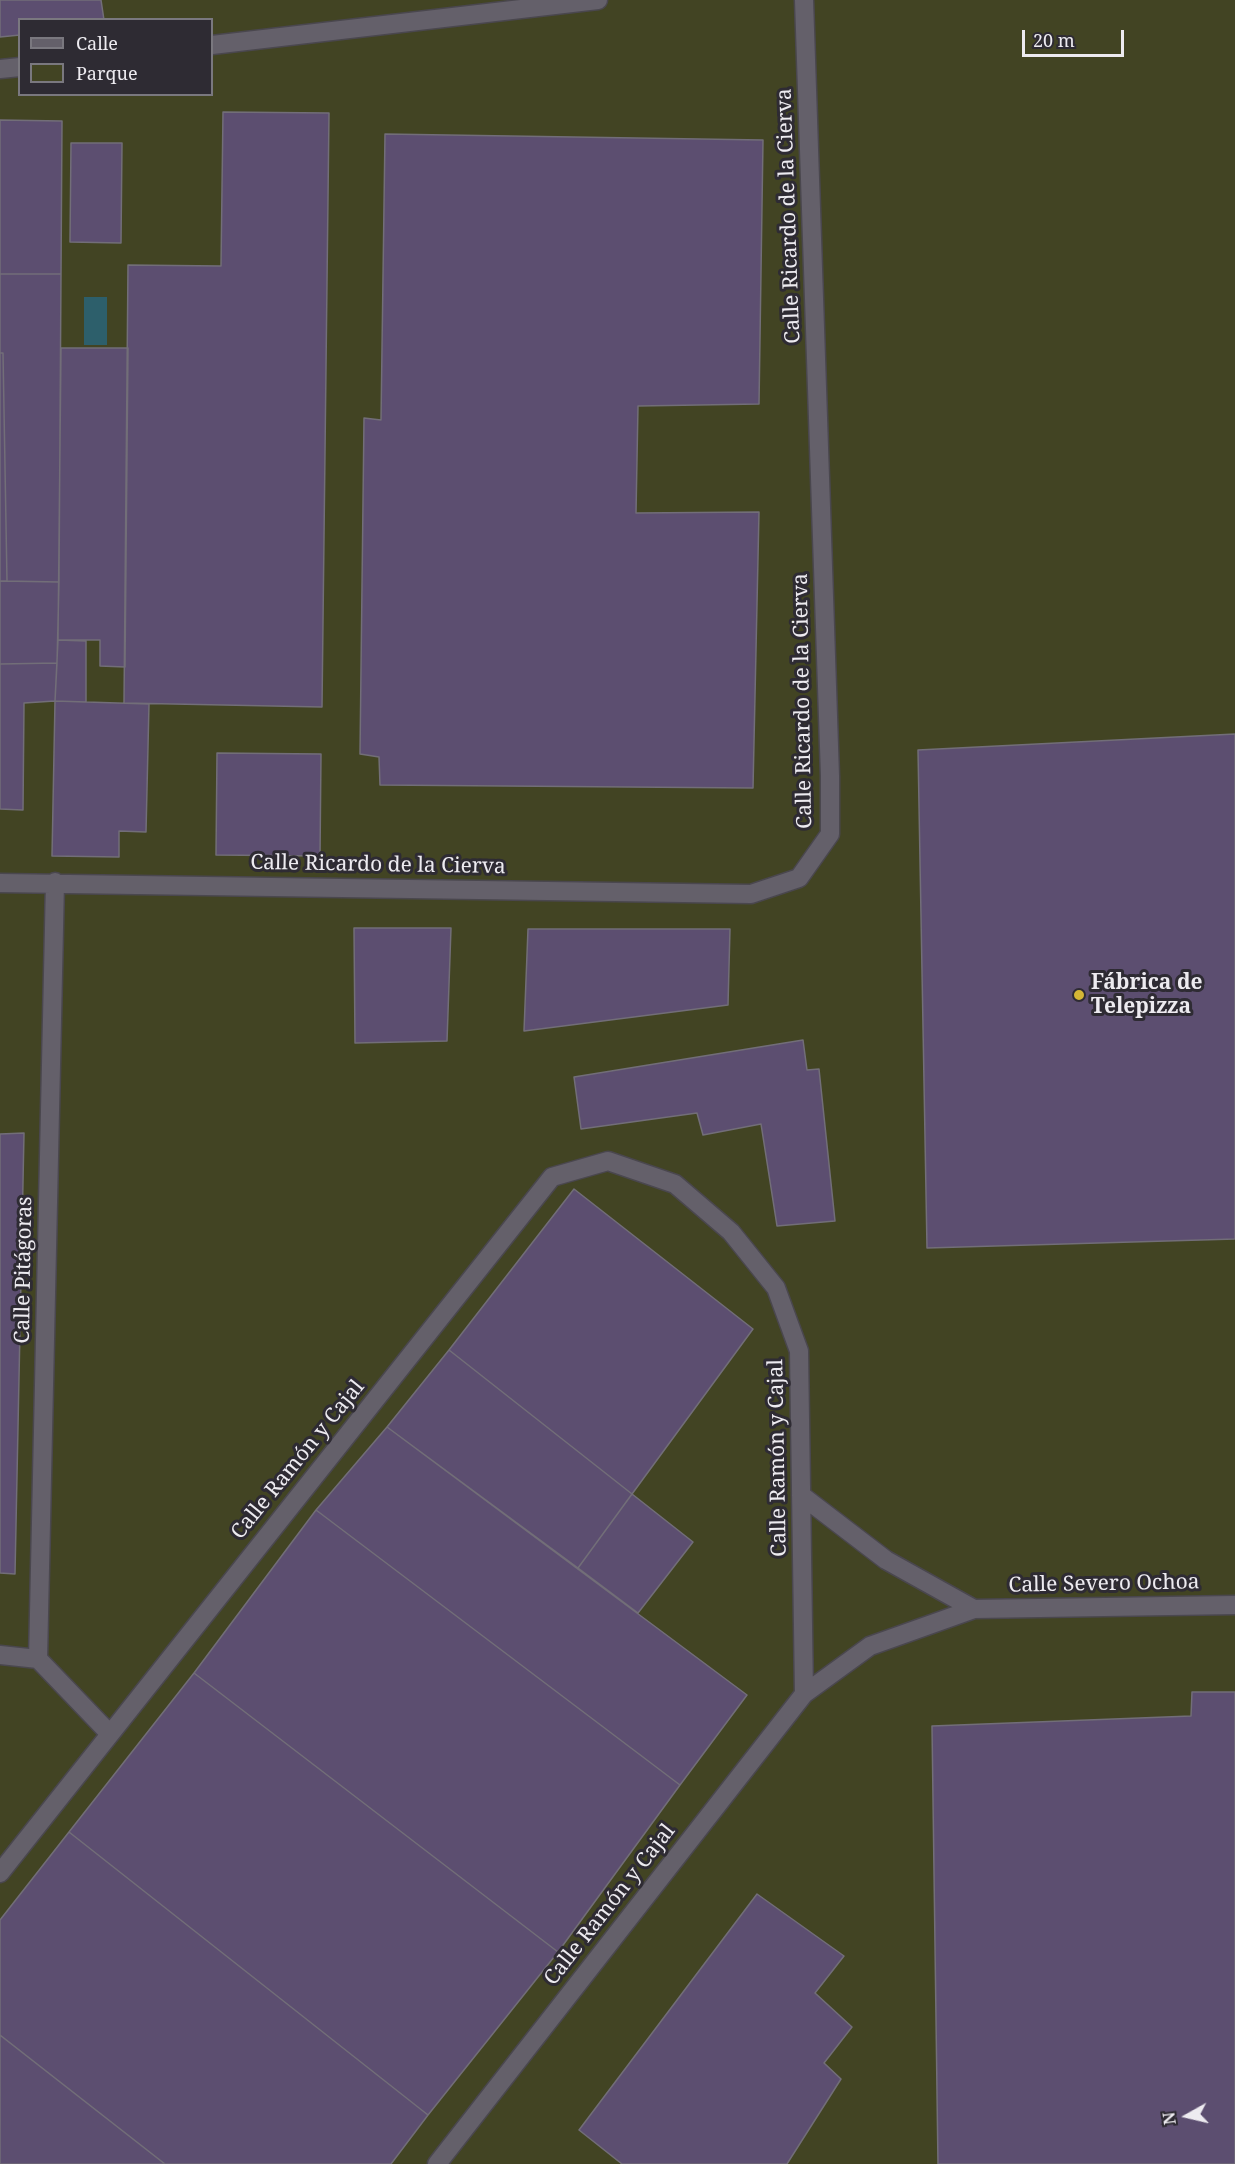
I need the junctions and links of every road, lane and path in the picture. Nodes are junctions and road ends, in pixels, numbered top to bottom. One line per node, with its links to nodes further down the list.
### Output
1 (598, 0): 3 (street)
2 (804, 0): 7 (street, Calle Ricardo de la Cierva)
3 (499, 6): 4 (street)
4 (213, 45)
5 (18, 67): 6 (street)
6 (0, 69)
7 (55, 882): 8 (street, Calle Ricardo de la Cierva); 13 (street, Calle Pitágoras)
8 (0, 883)
9 (801, 1496): 11 (street, Calle Severo Ochoa); 14 (street, Calle Ramón y Cajal); 15 (street, Calle Ramón y Cajal)
10 (1235, 1605): 11 (street, Calle Severo Ochoa)
11 (974, 1609): 14 (street, Calle Severo Ochoa)
12 (0, 1655): 13 (street)
13 (38, 1659): 15 (street)
14 (804, 1694): 17 (street, Calle Ramón y Cajal)
15 (110, 1734): 16 (street, Calle Ramón y Cajal)
16 (0, 1872)
17 (437, 2164)

